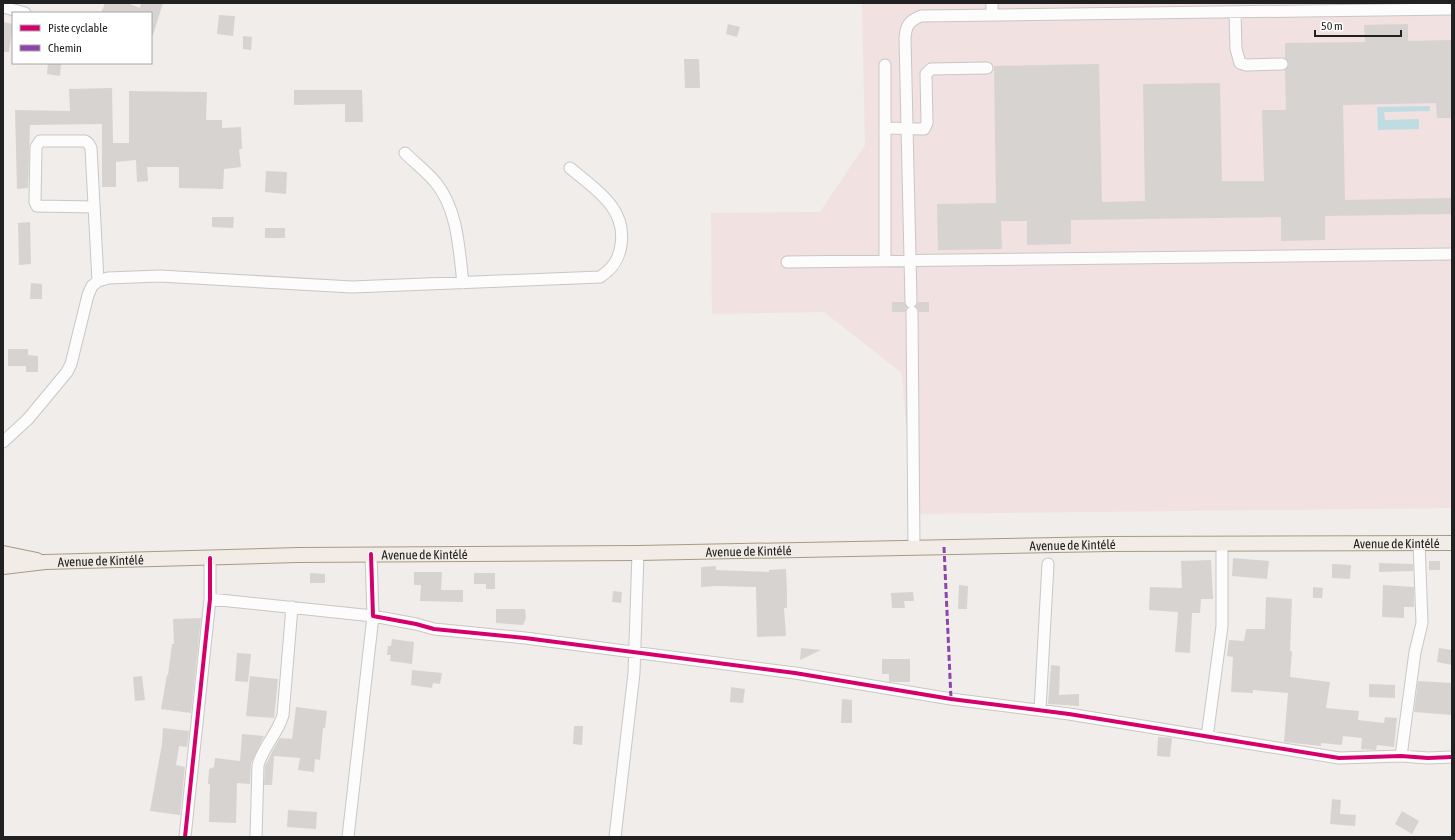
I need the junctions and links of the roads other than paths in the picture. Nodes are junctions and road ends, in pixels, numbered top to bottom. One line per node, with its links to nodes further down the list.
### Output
1 (992, 3): 7 (street)
2 (3, 7): 5 (street)
3 (1072, 9): 6 (street); 7 (street)
4 (1452, 9): 6 (street)
5 (21, 12)
6 (1235, 12): 8 (street)
7 (992, 15): 12 (street)
8 (1282, 64)
9 (884, 65): 11 (street)
10 (987, 68): 12 (street)
11 (885, 128): 12 (street); 18 (street)
12 (908, 128): 17 (street)
13 (405, 153): 21 (street)
14 (570, 168): 21 (street)
15 (94, 207): 15 (street); 20 (street)
16 (1452, 254): 17 (street)
17 (911, 260): 18 (street); 26 (street)
18 (885, 261): 19 (street)
19 (787, 262)
20 (98, 281): 21 (street); 22 (street)
21 (463, 283)
22 (3, 442)
23 (1419, 543): 24 (main road, Avenue de Kintélé); 25 (main road, Avenue de Kintélé); 40 (street)
24 (1452, 543)
25 (1222, 544): 26 (main road, Avenue de Kintélé); 39 (street)
26 (914, 548): 28 (main road, Avenue de Kintélé)
27 (3, 553): 31 (main road, Avenue de Kintélé)
28 (638, 553): 29 (main road, Avenue de Kintélé); 37 (street)
29 (371, 554): 30 (main road, Avenue de Kintélé); 36 (street)
30 (210, 558): 31 (main road, Avenue de Kintélé); 34 (street)
31 (46, 562): 33 (main road, Avenue de Kintélé)
32 (1048, 564): 38 (street)
33 (3, 567)
34 (210, 599): 35 (street); 42 (street)
35 (292, 607): 36 (street); 43 (street)
36 (373, 616): 37 (street); 44 (street)
37 (635, 653): 38 (street); 45 (street)
38 (1040, 710): 39 (street)
39 (1207, 737): 40 (street)
40 (1401, 756): 41 (street)
41 (1452, 757)
42 (185, 837)
43 (256, 837)
44 (348, 837)
45 (615, 837)

